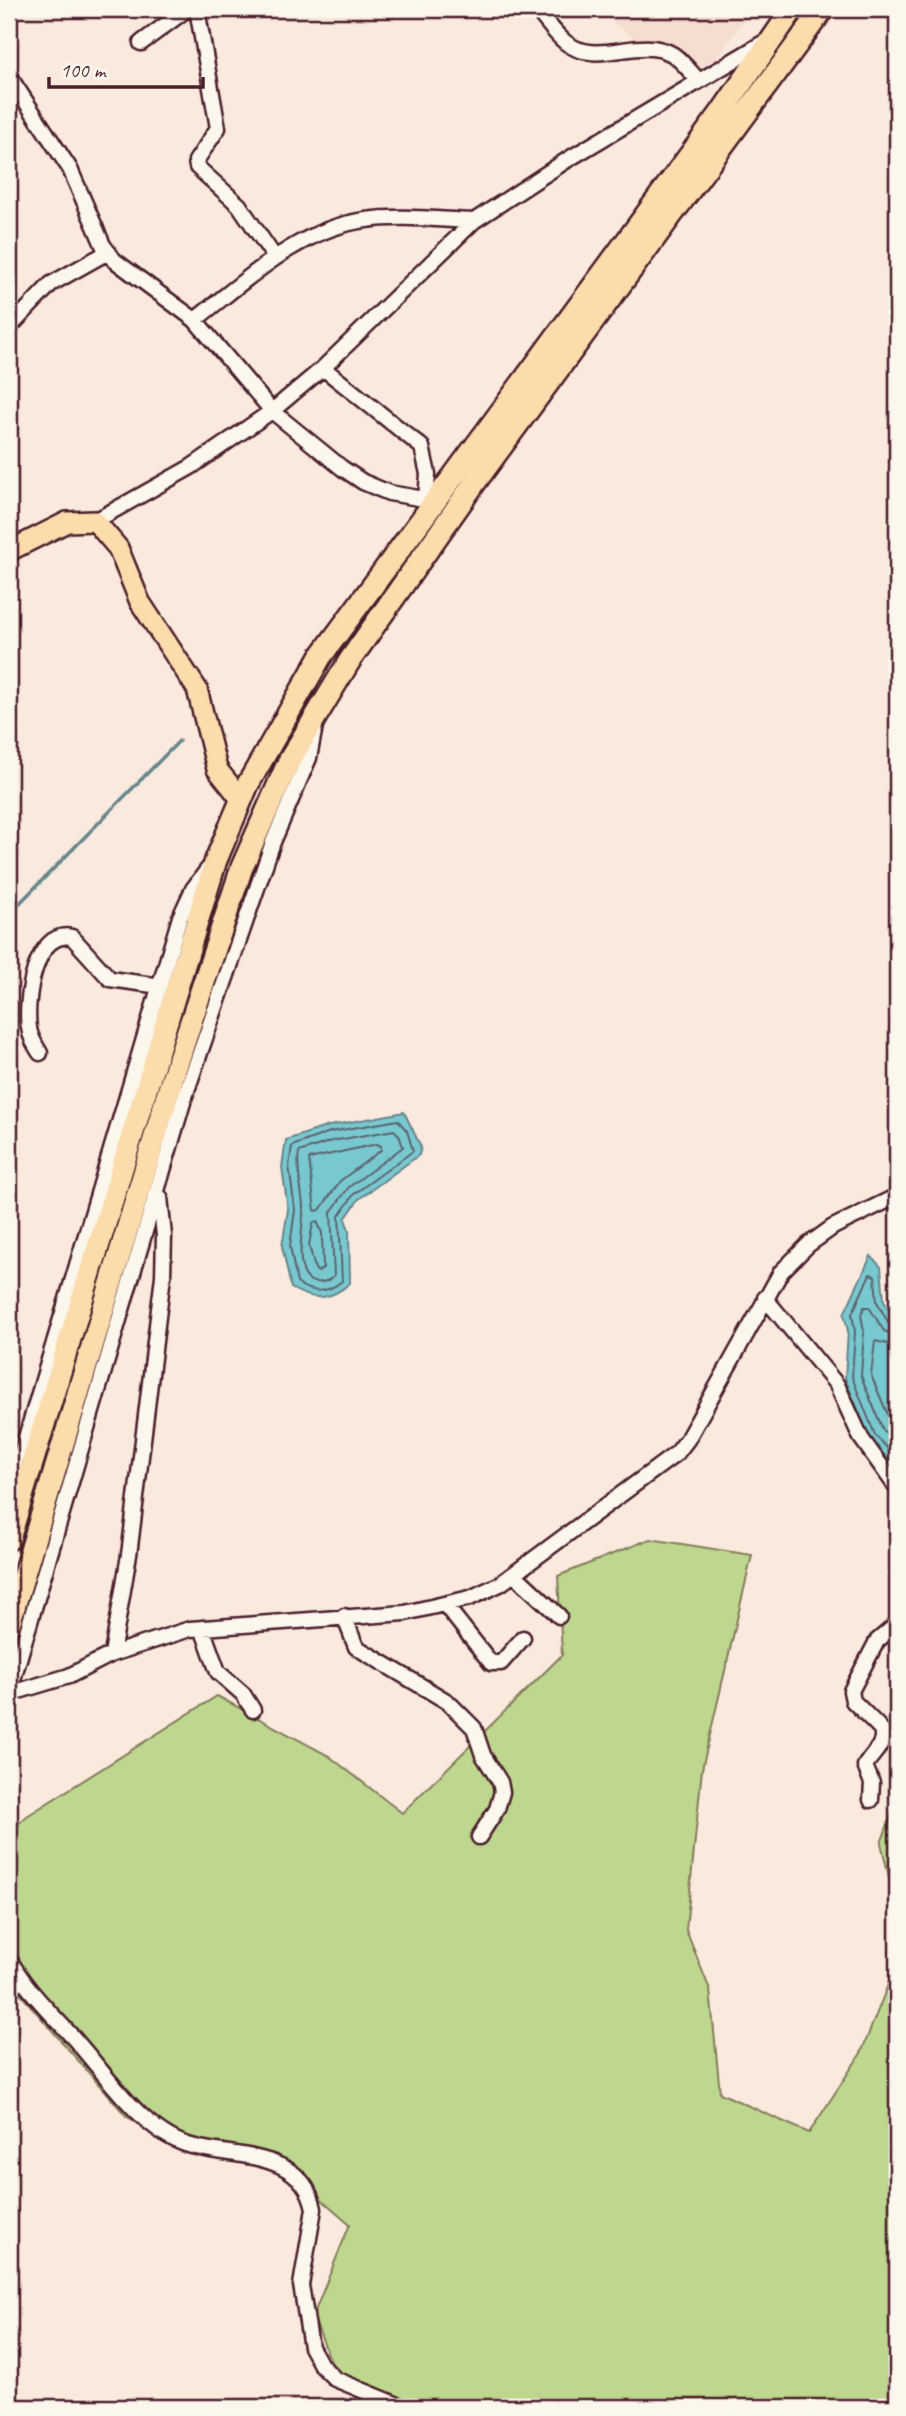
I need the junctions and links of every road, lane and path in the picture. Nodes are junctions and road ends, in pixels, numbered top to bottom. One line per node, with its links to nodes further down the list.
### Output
1 (187, 9): 7 (street)
2 (197, 9): 12 (street)
3 (536, 9): 9 (street)
4 (793, 9): 6 (highway)
5 (823, 9): 20 (highway)
6 (777, 36): 9 (street); 17 (highway)
7 (141, 43)
8 (9, 76): 11 (street)
9 (699, 82): 10 (street)
10 (474, 221): 12 (street); 15 (street)
11 (108, 252): 13 (street); 14 (street)
12 (275, 258): 13 (street)
13 (195, 320): 16 (street)
14 (9, 328)
15 (323, 369): 16 (street); 17 (street)
16 (272, 411): 17 (street); 18 (street)
17 (431, 500): 21 (highway)
18 (95, 521): 19 (main road); 21 (main road)
19 (9, 551)
20 (318, 711): 25 (street); 35 (highway)
21 (241, 799): 22 (highway)
22 (216, 860): 23 (street); 30 (highway)
23 (160, 986): 24 (street); 29 (street)
24 (40, 1053)
25 (158, 1188): 39 (street); 40 (street)
26 (897, 1196): 27 (street)
27 (765, 1298): 28 (street); 31 (street)
28 (897, 1488)
29 (9, 1495)
30 (9, 1539)
31 (514, 1574): 32 (street); 34 (street)
32 (446, 1606): 33 (street); 38 (street)
33 (344, 1616): 37 (street); 43 (street)
34 (559, 1616)
35 (9, 1624)
36 (897, 1624): 42 (street)
37 (202, 1628): 39 (street); 41 (street)
38 (523, 1638)
39 (112, 1654): 40 (street)
40 (9, 1694)
41 (253, 1710)
42 (871, 1800)
43 (479, 1837)
44 (9, 1958): 45 (street)
45 (403, 2407)

